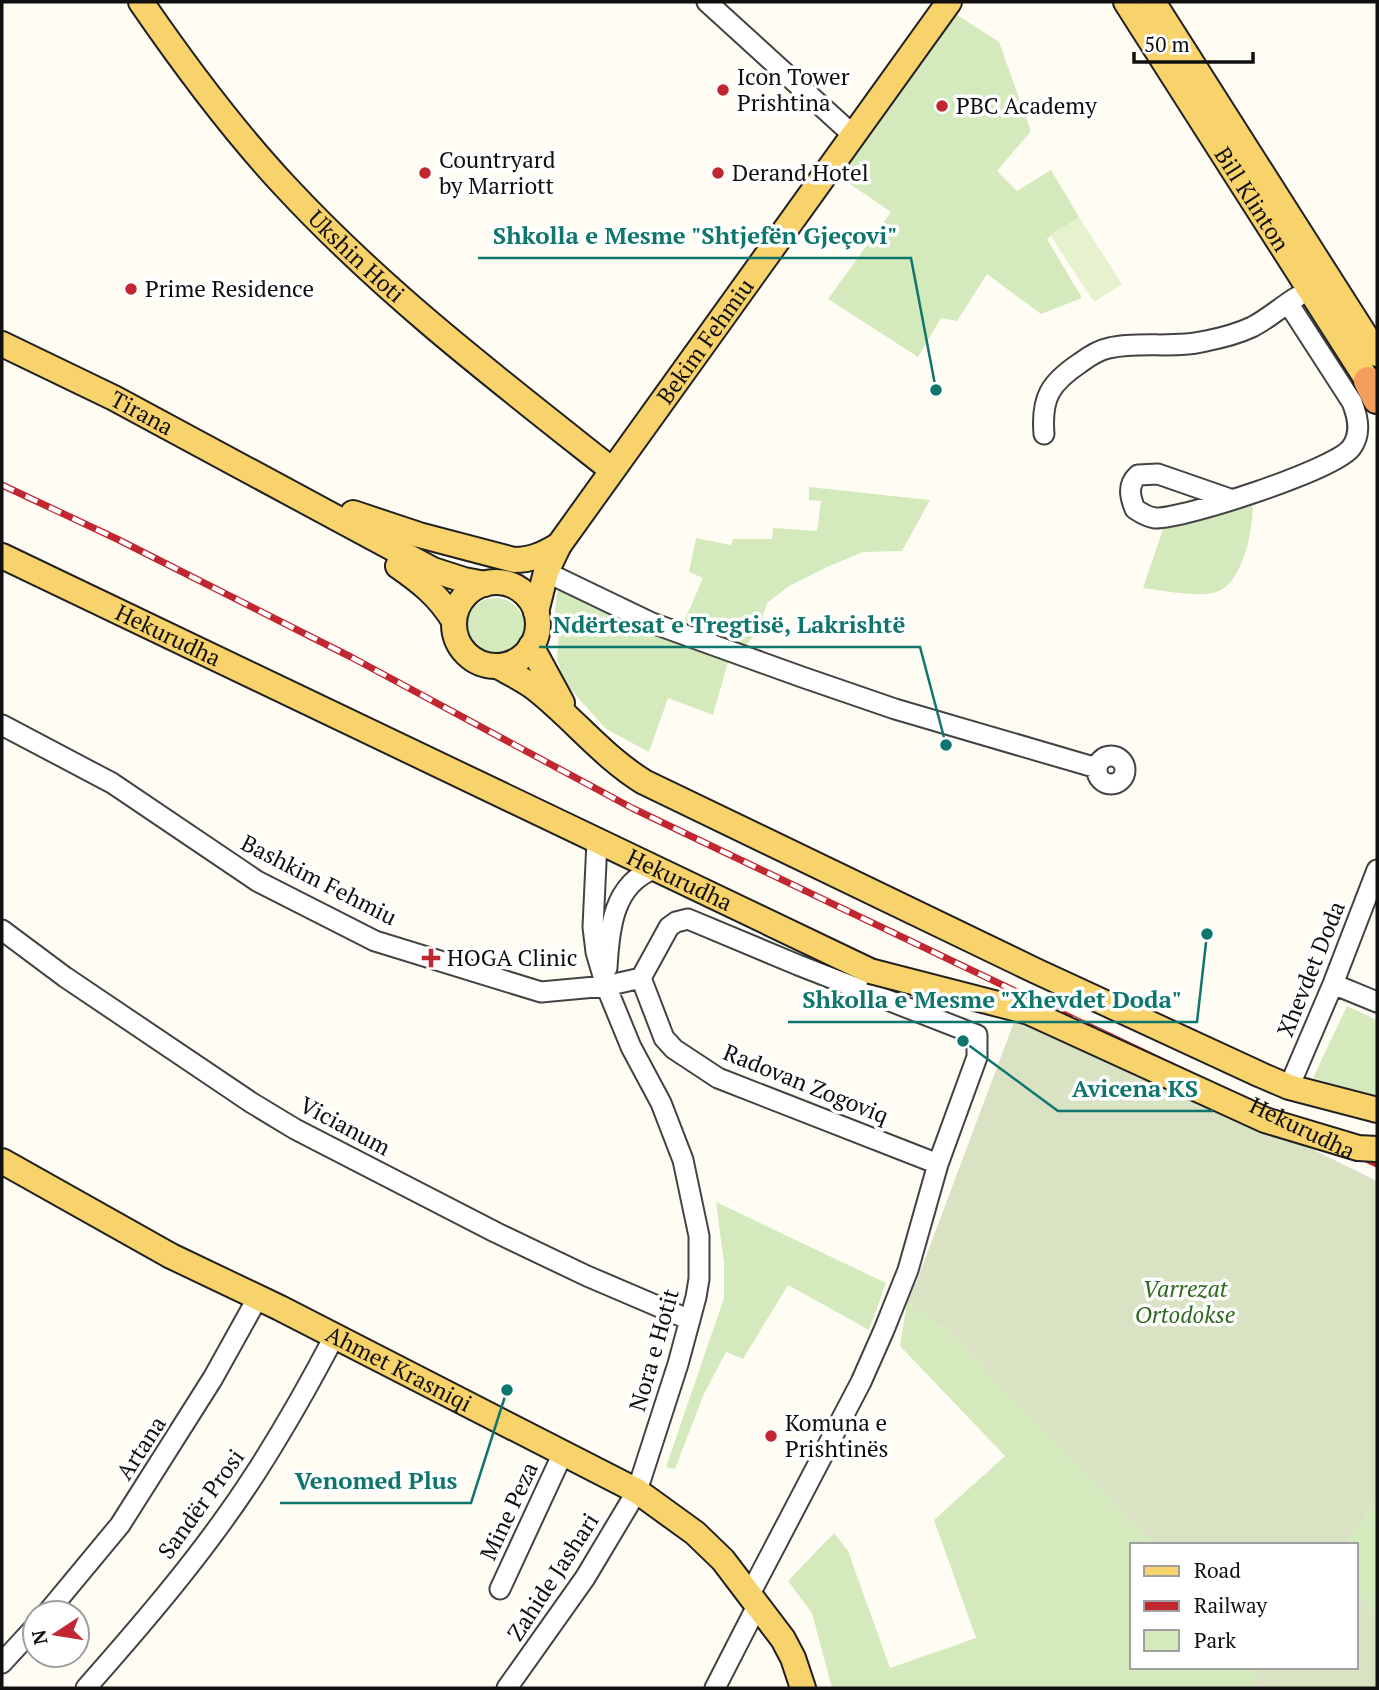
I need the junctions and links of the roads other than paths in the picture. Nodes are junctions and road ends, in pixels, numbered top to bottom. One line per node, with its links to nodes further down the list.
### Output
1 (141, 2): 13 (main road, Ukshin Hoti)
2 (707, 2): 6 (street)
3 (948, 2): 6 (main road, Bekim Fehmiu)
4 (1126, 2): 7 (main road, Bill Klinton)
5 (1153, 2): 10 (main road, Bill Klinton)
6 (853, 135): 13 (main road, Bekim Fehmiu)
7 (1310, 289): 8 (street); 11 (main road, Bill Klinton)
8 (1288, 303): 12 (street); 15 (street)
9 (2, 344): 14 (main road, Tirana)
10 (1377, 354)
11 (1374, 392)
12 (1044, 434)
13 (612, 470): 16 (main road, Bekim Fehmiu)
14 (278, 486): 16 (main road); 19 (main road, Tirana); 21 (main road, Tirana)
15 (1230, 499)
16 (559, 545): 18 (main road, Bekim Fehmiu); 19 (main road, Bekim Fehmiu)
17 (2, 556): 27 (main road, Hekurudha)
18 (546, 572): 20 (main road, Bekim Fehmiu); 26 (street)
19 (492, 583): 20 (main road); 21 (main road)
20 (536, 612): 22 (main road)
21 (454, 621): 23 (main road, Hekurudha)
22 (531, 646): 23 (main road); 25 (main road, Hekurudha)
23 (498, 667): 25 (main road, Hekurudha)
24 (2, 725): 33 (street, Bashkim Fehmiu)
25 (580, 729): 35 (main road, Hekurudha)
26 (1097, 768)
27 (597, 841): 28 (main road, Hekurudha); 33 (street, Nora e Hotit)
28 (654, 869): 33 (street, Nora e Hotit); 37 (main road, Hekurudha, bridge)
29 (1377, 870): 32 (street, Xhevdet Doda)
30 (2, 930): 41 (street, Vicianum)
31 (641, 978): 33 (street, Bashkim Fehmiu); 39 (street, Radovan Zogoviq); 39 (street)
32 (1333, 984): 34 (street); 35 (street, Xhevdet Doda)
33 (606, 986): 41 (street, Nora e Hotit)
34 (1377, 1002)
35 (1289, 1087): 36 (main road, Hekurudha)
36 (1377, 1110)
37 (1377, 1149)
38 (2, 1161): 40 (main road, Ahmet Krasniqi)
39 (939, 1164): 47 (street)
40 (258, 1297): 42 (main road, Ahmet Krasniqi); 46 (street, Artana)
41 (690, 1320): 44 (street, Nora e Hotit)
42 (335, 1335): 43 (main road, Ahmet Krasniqi); 50 (street, Sandër Prosi)
43 (563, 1453): 44 (main road, Ahmet Krasniqi); 45 (street, Mine Peza)
44 (637, 1491): 47 (main road, Ahmet Krasniqi); 51 (street, Zahide Jashari)
45 (500, 1589)
46 (58, 1599)
47 (754, 1599): 52 (street); 53 (main road, Ahmet Krasniqi)
48 (21, 1642): 49 (street)
49 (2, 1663)
50 (86, 1688)
51 (507, 1688)
52 (715, 1688)
53 (803, 1688)

